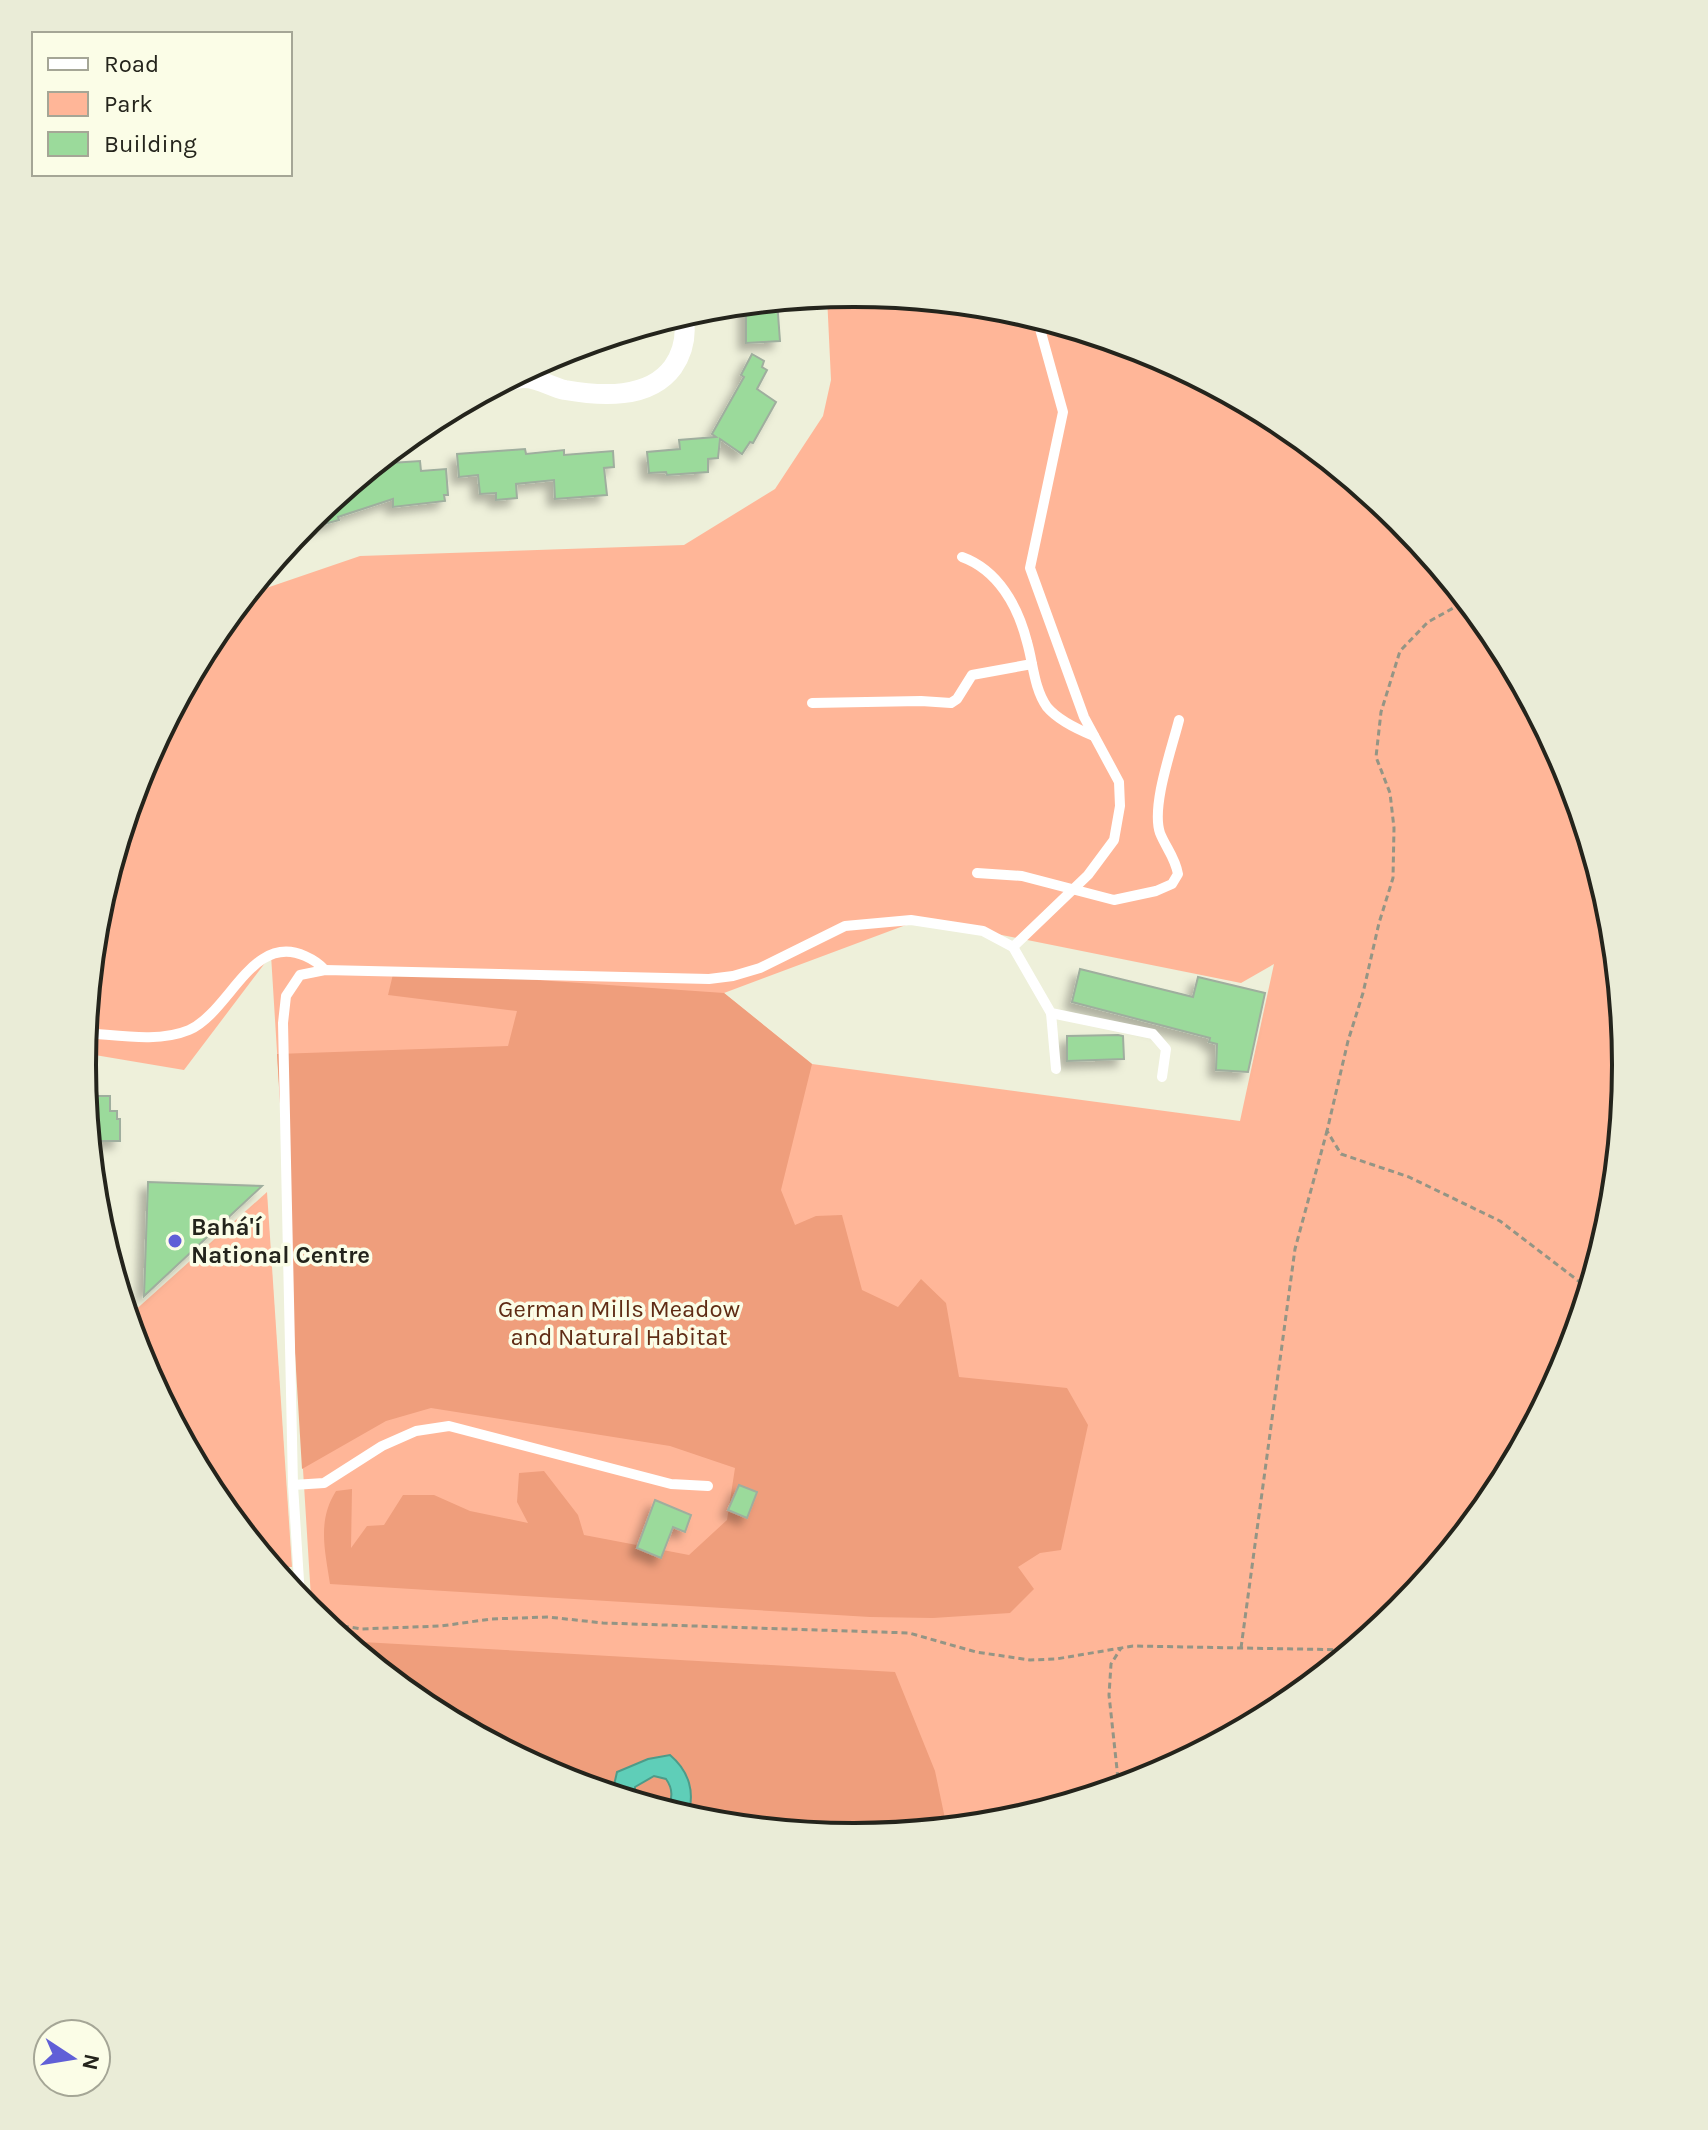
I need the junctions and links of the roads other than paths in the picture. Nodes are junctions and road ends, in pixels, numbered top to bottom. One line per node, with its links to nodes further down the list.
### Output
1 (685, 327): 3 (street)
2 (1041, 331): 8 (lane)
3 (530, 380)
4 (962, 557): 5 (lane)
5 (1032, 664): 6 (lane); 8 (lane)
6 (812, 703)
7 (1179, 720): 10 (lane)
8 (1094, 736): 10 (lane)
9 (977, 873): 10 (lane)
10 (1073, 889): 11 (lane)
11 (1013, 947): 12 (lane); 13 (lane)
12 (325, 970): 14 (lane); 17 (lane)
13 (1051, 1013): 15 (lane); 16 (lane)
14 (97, 1034)
15 (1056, 1069)
16 (1162, 1077)
17 (293, 1485): 18 (lane); 19 (lane)
18 (708, 1486)
19 (297, 1579)

